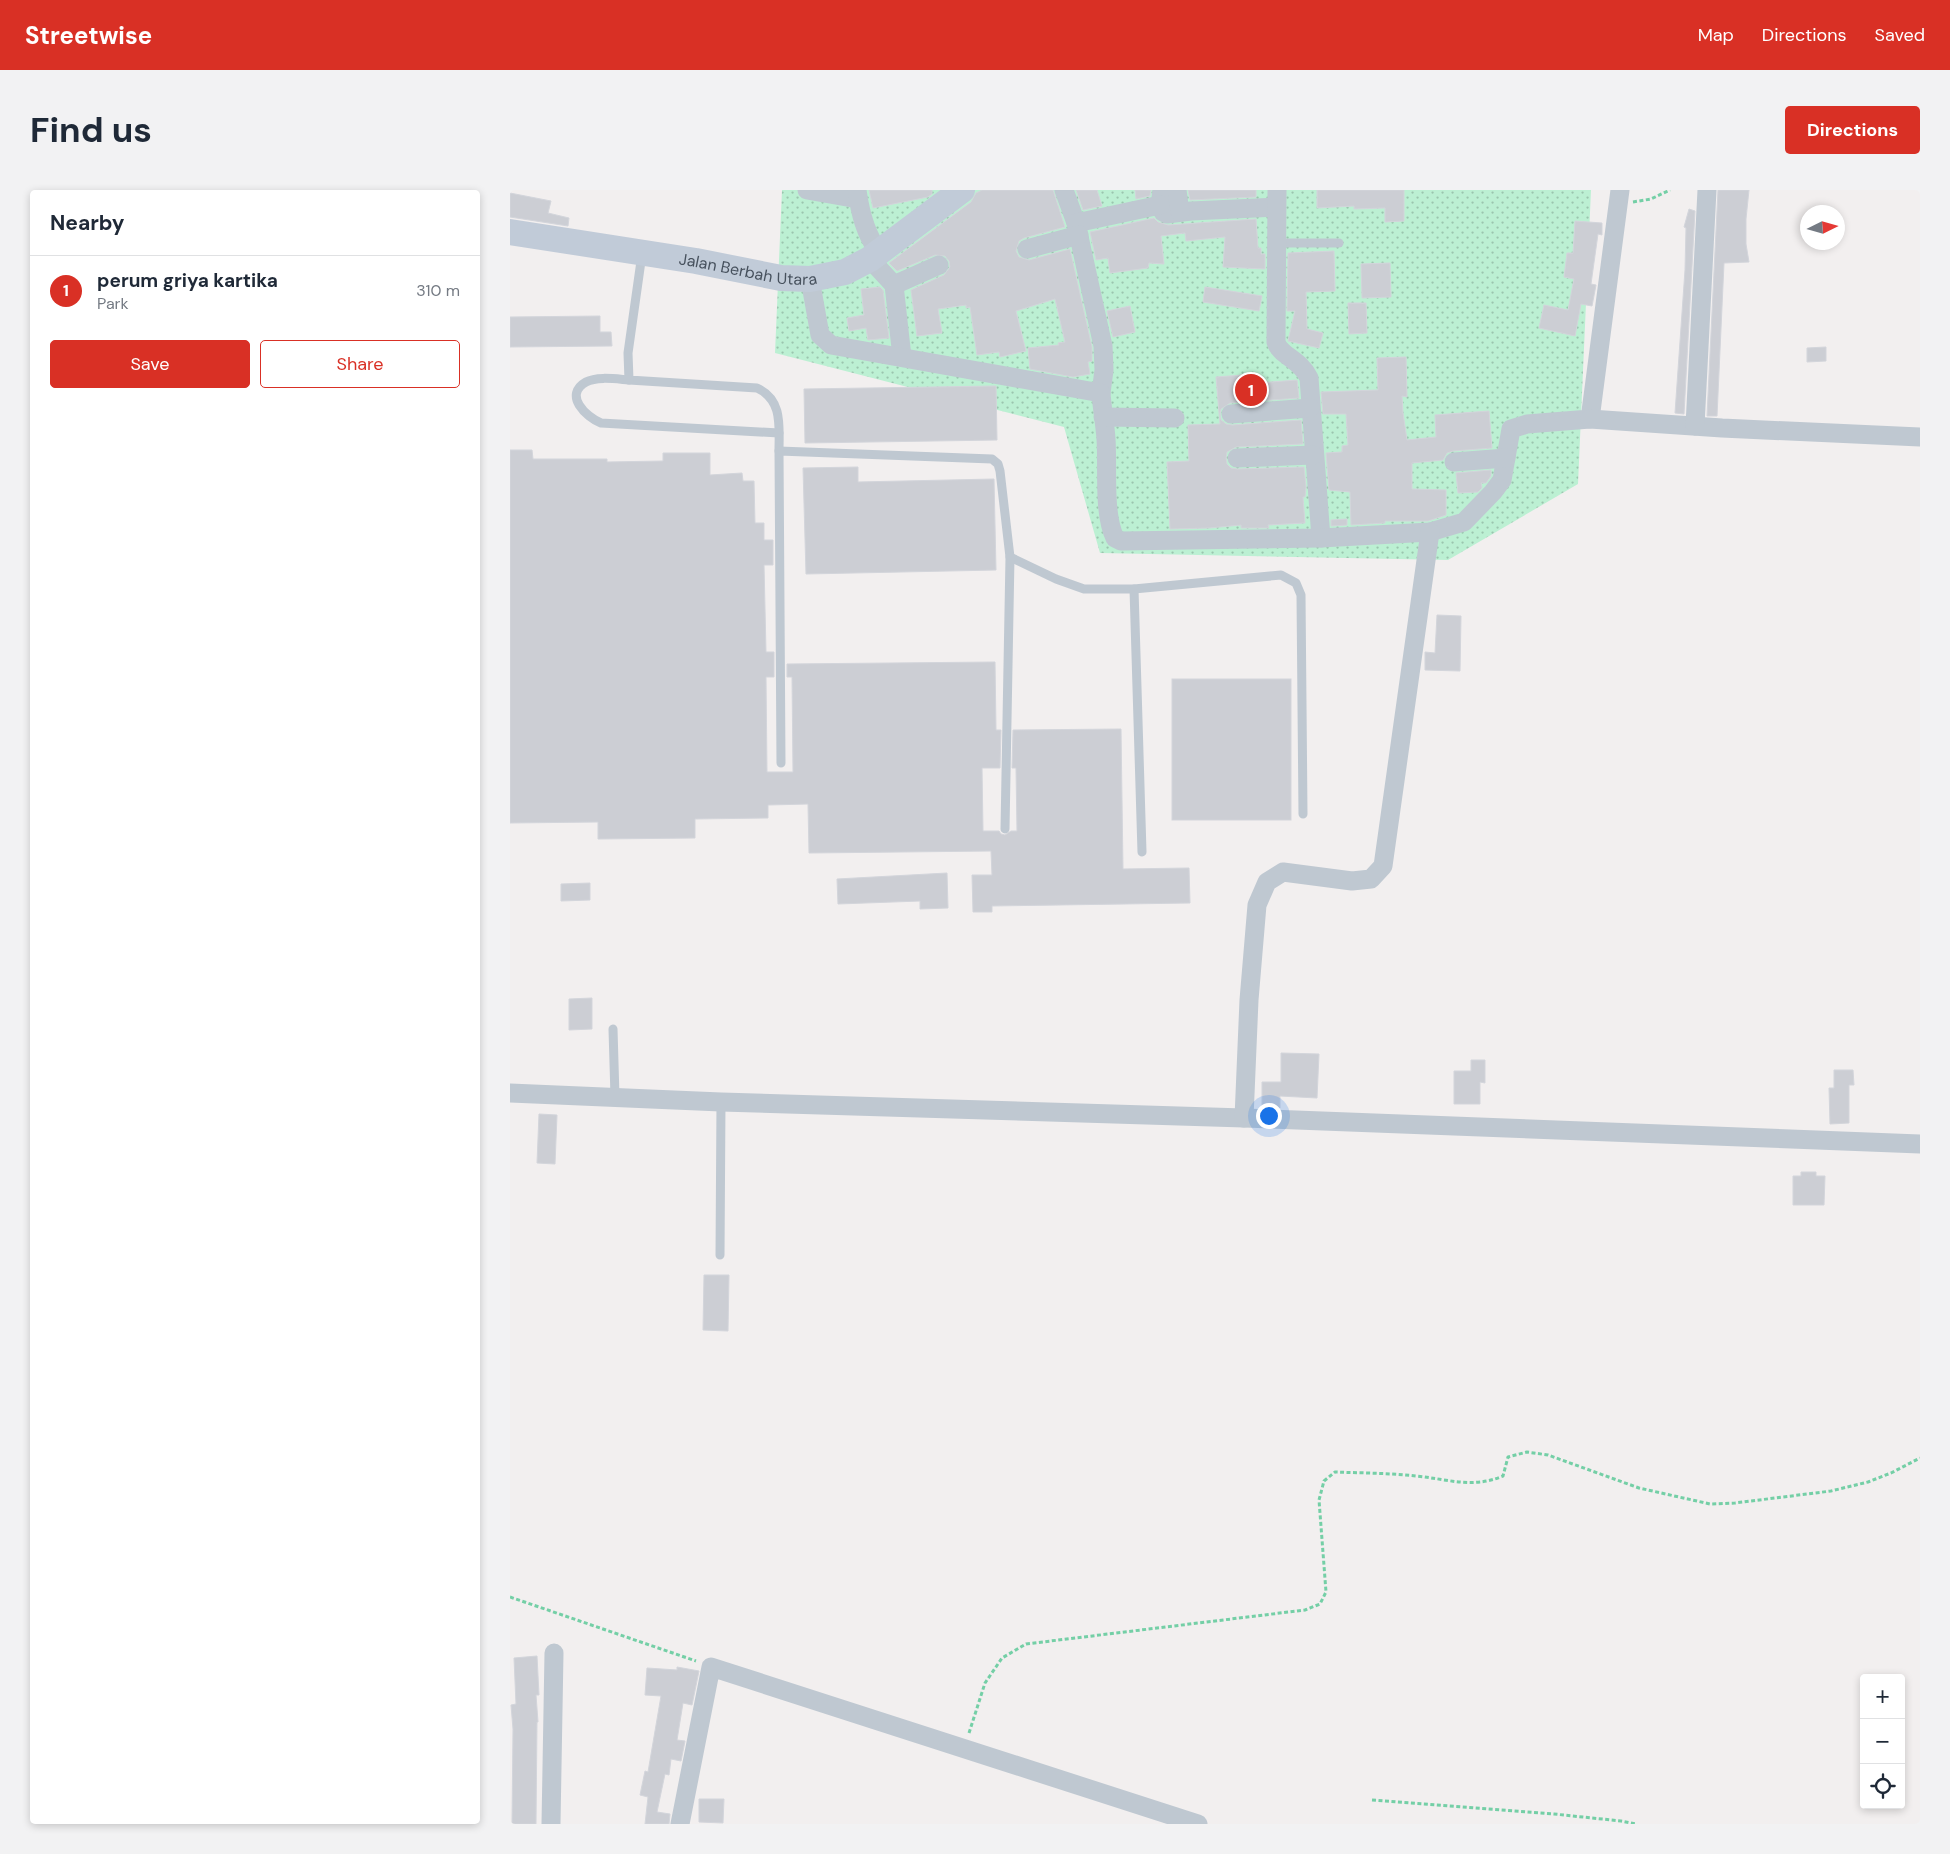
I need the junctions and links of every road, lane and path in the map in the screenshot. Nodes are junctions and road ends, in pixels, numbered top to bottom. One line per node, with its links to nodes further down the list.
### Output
1 (807, 190): 7 (street)
2 (962, 190): 18 (main road, Jalan Berbah Utara)
3 (1064, 190): 12 (street)
4 (1177, 190): 11 (street)
5 (1670, 190): 8 (path)
6 (1707, 190): 30 (street)
7 (857, 195): 18 (street)
8 (1619, 197): 29 (street)
9 (1161, 198): 11 (street); 12 (street)
10 (1277, 198): 11 (street); 14 (street)
11 (1180, 212)
12 (1078, 229): 16 (street); 24 (street)
13 (510, 232): 17 (main road, Jalan Berbah Utara)
14 (1276, 242): 15 (lane); 25 (street)
15 (1339, 243)
16 (1027, 249)
17 (642, 253): 20 (main road, Jalan Berbah Utara); 23 (lane)
18 (874, 255): 20 (main road, Jalan Berbah Utara); 21 (street)
19 (939, 265): 21 (street)
20 (810, 279): 22 (street)
21 (894, 285): 22 (street)
22 (902, 357): 24 (street)
23 (629, 380): 31 (lane); 31 (lane)
24 (1100, 393): 27 (street)
25 (1310, 408): 26 (street); 34 (street)
26 (1231, 414)
27 (1103, 417): 28 (street); 39 (street)
28 (1175, 418)
29 (1590, 419): 30 (street); 36 (street)
30 (1696, 426): 32 (street)
31 (779, 433): 33 (lane)
32 (1920, 437)
33 (779, 451): 40 (lane); 42 (lane)
34 (1313, 455): 35 (street); 39 (street)
35 (1238, 458)
36 (1506, 458): 37 (street); 38 (street)
37 (1454, 462)
38 (1430, 532): 39 (street); 50 (street)
39 (1321, 538)
40 (1010, 557): 41 (lane); 44 (lane)
41 (1134, 589): 43 (lane); 45 (lane)
42 (781, 763)
43 (1303, 814)
44 (1005, 829)
45 (1142, 852)
46 (613, 1029): 48 (lane)
47 (510, 1093): 48 (street)
48 (616, 1097): 49 (street)
49 (721, 1102): 50 (street); 52 (lane)
50 (1244, 1118): 51 (street)
51 (1920, 1144)
52 (720, 1255)
53 (1920, 1458): 57 (path)
54 (510, 1597): 56 (path)
55 (554, 1653): 59 (street)
56 (711, 1667): 57 (street); 60 (street)
57 (964, 1748): 61 (street)
58 (1372, 1800): 62 (path)
59 (551, 1824)
60 (680, 1824)
61 (1198, 1824)
62 (1636, 1824)

